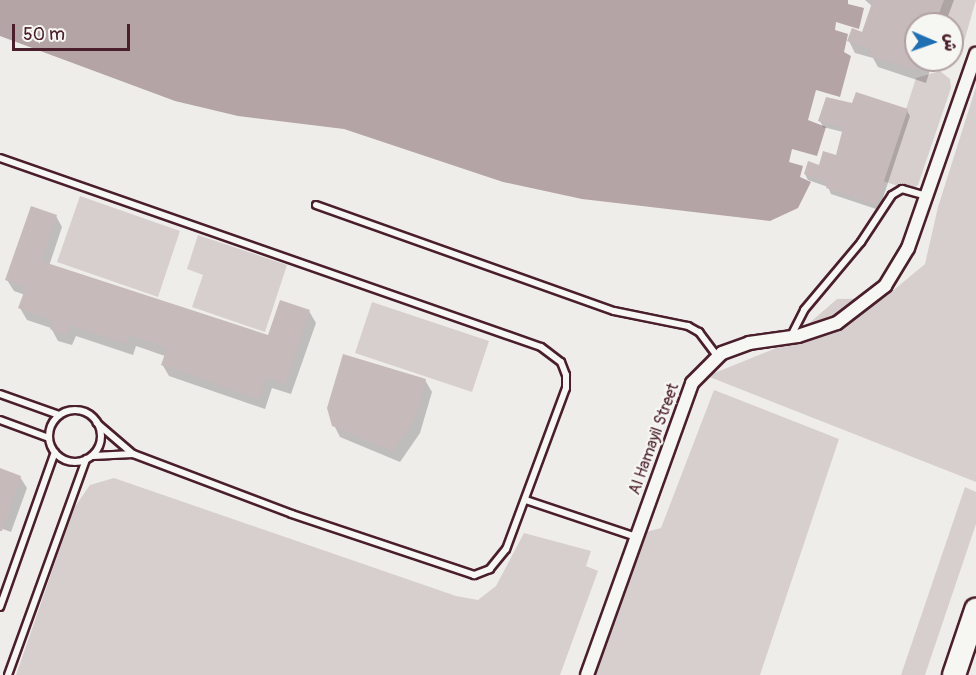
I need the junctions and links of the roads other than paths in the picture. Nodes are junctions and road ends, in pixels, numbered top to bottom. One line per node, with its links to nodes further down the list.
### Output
1 (976, 54): 3 (street, Al Hamayil Street)
2 (0, 158): 15 (lane)
3 (927, 197): 5 (street, Al Hamayil Street); 5 (lane)
4 (316, 205): 6 (lane)
5 (790, 337): 6 (street, Al Hamayil Street)
6 (717, 356): 16 (street, Al Hamayil Street)
7 (0, 394): 8 (lane)
8 (59, 416): 10 (lane); 11 (lane)
9 (0, 420): 11 (lane)
10 (98, 423): 13 (lane); 14 (lane)
11 (49, 438): 12 (lane)
12 (55, 452): 14 (lane); 17 (lane)
13 (133, 454): 14 (lane); 15 (lane)
14 (89, 457): 19 (lane)
15 (526, 500): 16 (lane)
16 (636, 537): 20 (street, Al Hamayil Street)
17 (0, 607)
18 (976, 610): 21 (highway)
19 (8, 675)
20 (587, 675)
21 (954, 675)

